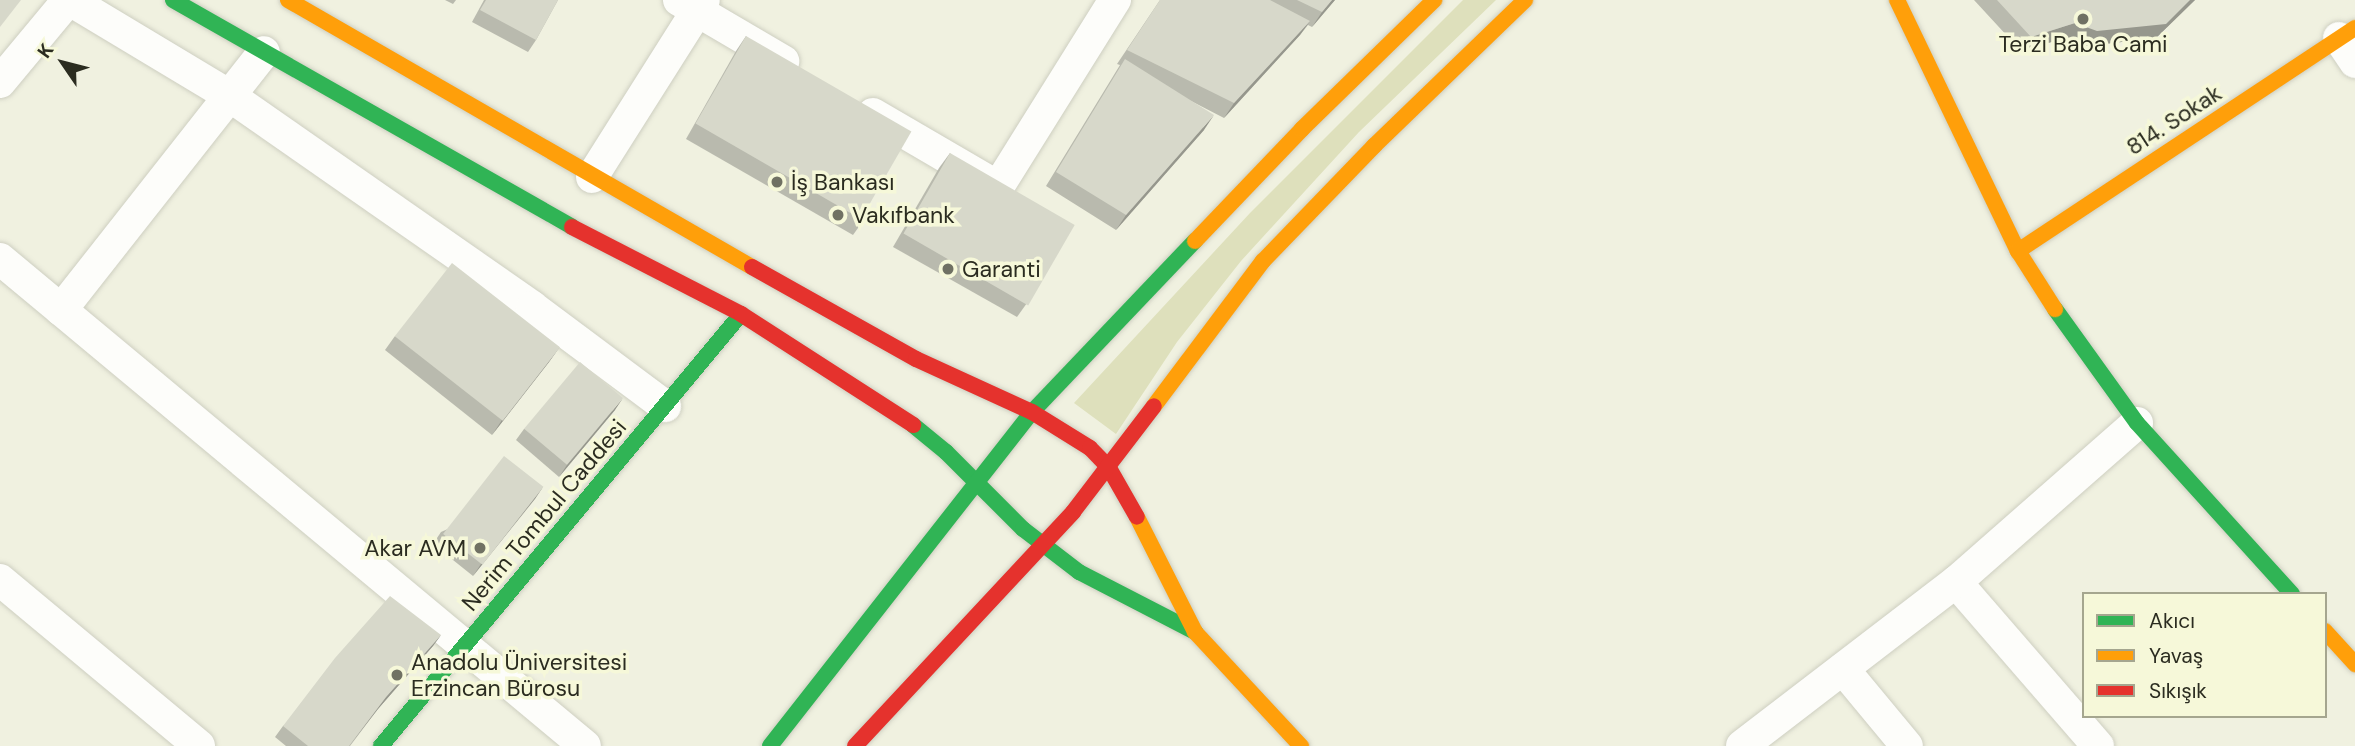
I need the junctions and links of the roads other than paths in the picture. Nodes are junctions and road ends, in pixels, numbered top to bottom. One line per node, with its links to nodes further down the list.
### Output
1 (69, 0): 12 (street); 13 (street)
2 (173, 0): 10 (main road)
3 (288, 0): 15 (main road)
4 (1115, 0): 14 (street)
5 (1434, 0): 21 (main road)
6 (1525, 0): 23 (main road)
7 (1897, 0): 16 (main road)
8 (693, 4): 11 (street); 15 (street)
9 (2349, 43): 16 (main road, 814. Sokak)
10 (264, 52): 13 (street); 19 (main road)
11 (805, 74)
12 (0, 82)
13 (230, 96): 18 (street); 20 (street)
14 (853, 103)
15 (592, 177): 21 (main road)
16 (2018, 251): 22 (main road)
17 (0, 259): 18 (street)
18 (61, 310): 31 (street)
19 (741, 314): 20 (main road, Nerim Tombul Caddesi); 24 (main road)
20 (665, 405): 31 (main road, Nerim Tombul Caddesi)
21 (1032, 412): 23 (main road); 24 (main road)
22 (2137, 423): 27 (street); 28 (main road)
23 (1109, 468): 25 (main road); 29 (main road)
24 (975, 482): 25 (main road); 37 (main road)
25 (1044, 546): 29 (main road); 38 (main road)
26 (0, 580): 34 (street)
27 (1956, 582): 33 (street); 42 (street)
28 (2290, 592)
29 (1195, 632): 39 (main road)
30 (2327, 633): 32 (main road)
31 (464, 646): 35 (main road, Nerim Tombul Caddesi); 36 (street)
32 (2355, 664)
33 (1843, 669): 40 (street); 41 (street)
34 (199, 746)
35 (381, 746)
36 (585, 746)
37 (770, 746)
38 (855, 746)
39 (1301, 746)
40 (1742, 746)
41 (1907, 746)
42 (2098, 746)

